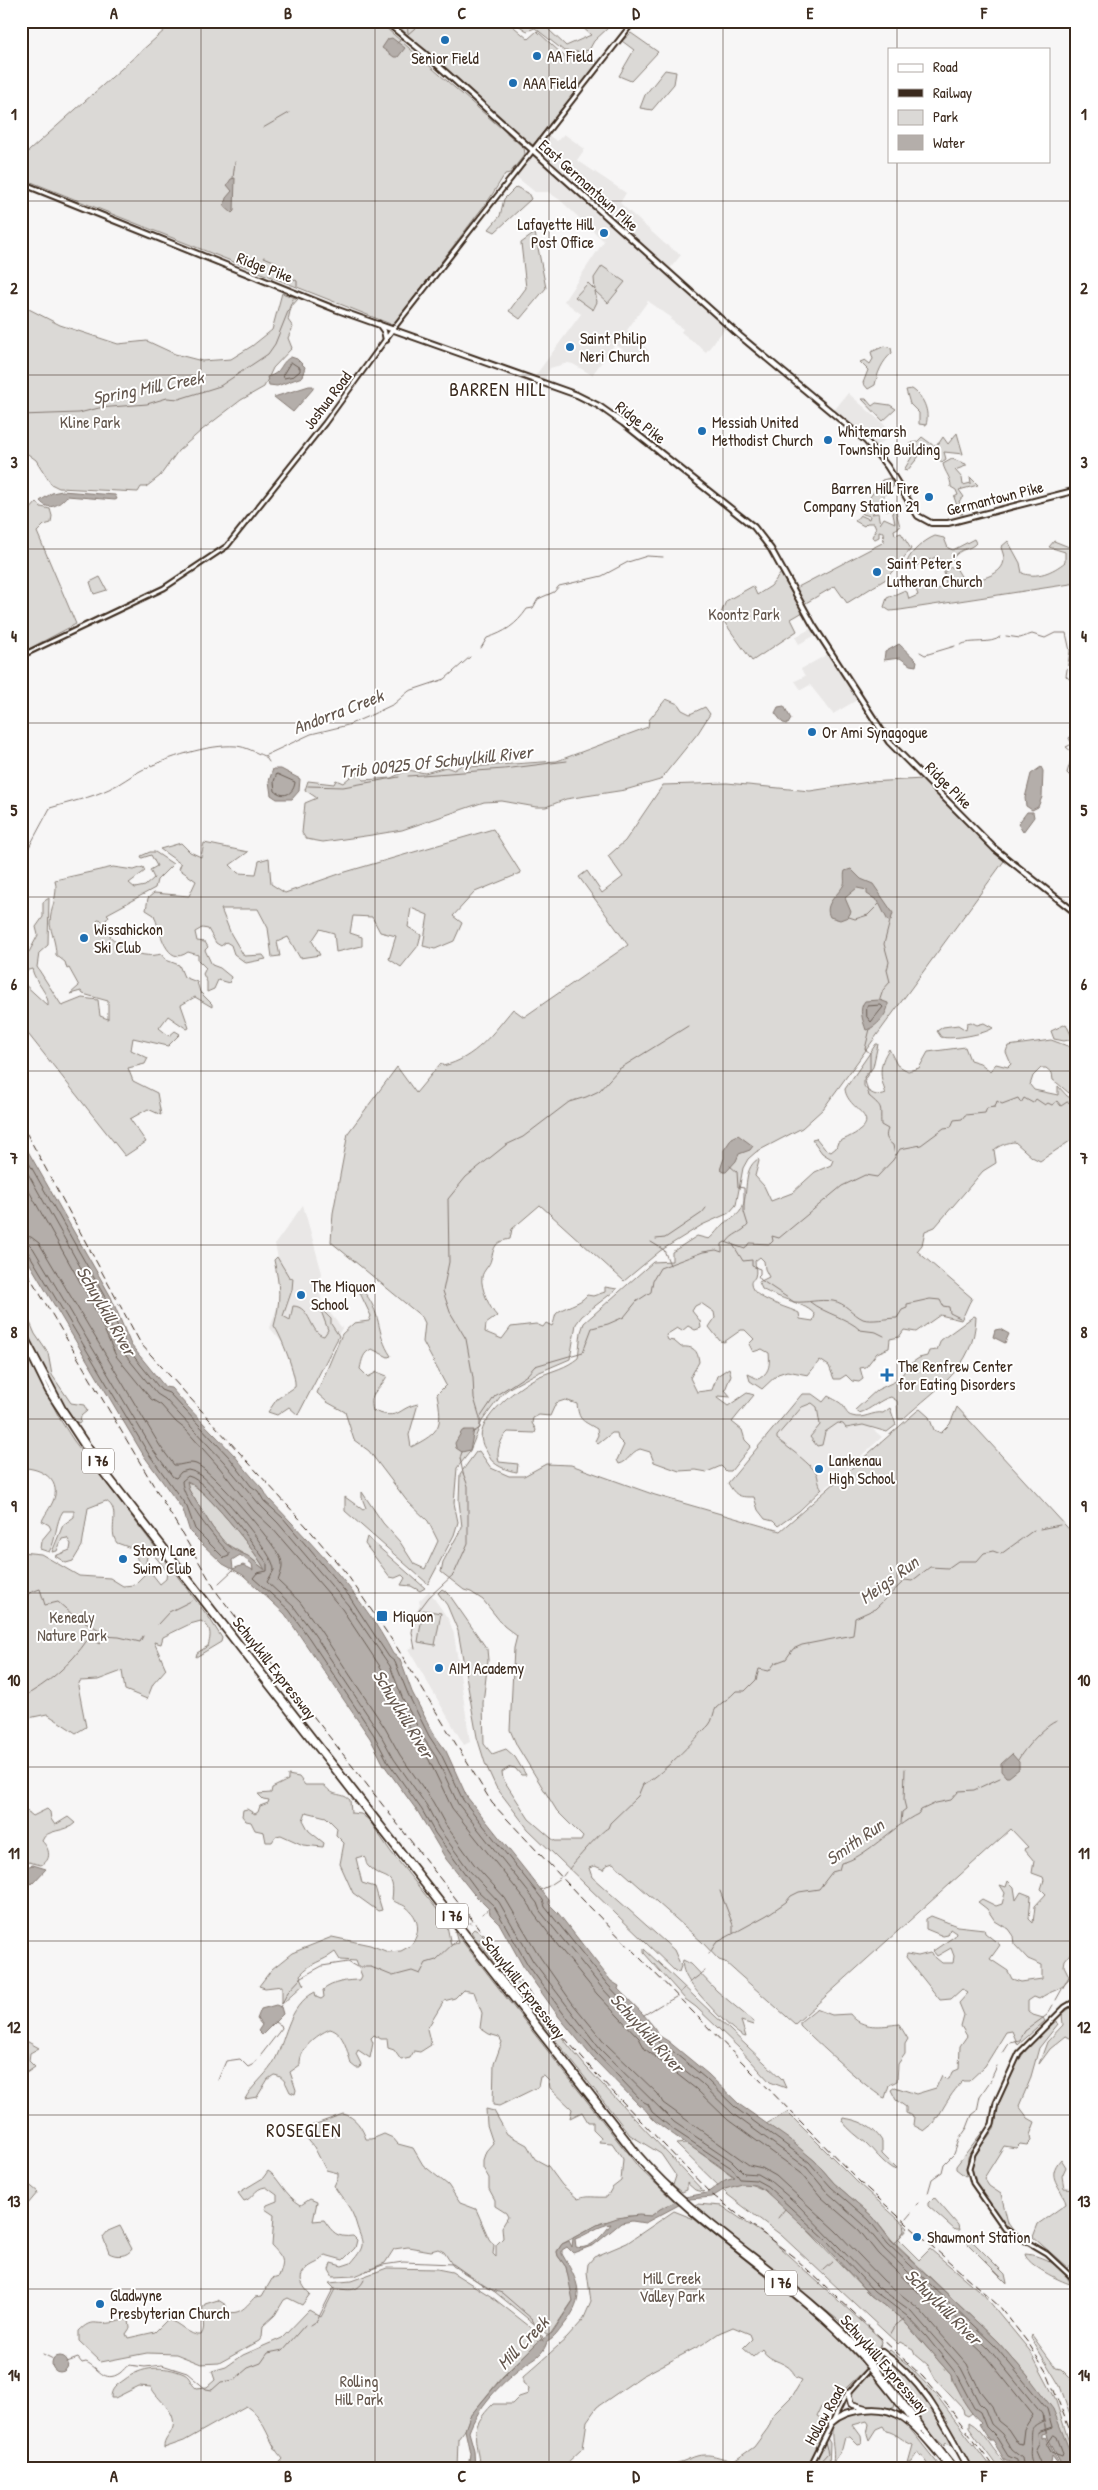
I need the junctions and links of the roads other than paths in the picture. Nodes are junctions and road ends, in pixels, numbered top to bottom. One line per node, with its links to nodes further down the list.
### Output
1 (385, 21): 3 (main road, East Germantown Pike)
2 (634, 21): 3 (main road, Joshua Road)
3 (533, 151): 6 (main road, Joshua Road); 8 (main road, East Germantown Pike)
4 (21, 183): 5 (main road, Ridge Pike)
5 (379, 324): 6 (main road, Ridge Pike); 7 (main road)
6 (393, 329): 7 (main road, Joshua Road); 11 (main road, Ridge Pike)
7 (386, 340): 10 (main road, Joshua Road)
8 (777, 366): 9 (main road, Germantown Pike)
9 (1077, 490)
10 (21, 656)
11 (1077, 914)
12 (21, 1329): 14 (highway, Schuylkill Expressway / I 76)
13 (21, 1336): 14 (highway, Schuylkill Expressway / I 76)
14 (191, 1584): 18 (highway, Schuylkill Expressway / I 76, bridge)
15 (1077, 2000): 16 (main road)
16 (1077, 2282)
17 (882, 2352): 19 (main road, Hollow Road); 26 (highway)
18 (880, 2377): 22 (highway, Schuylkill Expressway / I 76); 25 (highway, Schuylkill Expressway / I 76)
19 (848, 2393): 20 (highway); 21 (main road, Hollow Road)
20 (872, 2409): 21 (highway); 22 (highway)
21 (831, 2423): 23 (main road, Hollow Road)
22 (941, 2457): 24 (highway, Schuylkill Expressway / I 76)
23 (809, 2469)
24 (951, 2469)
25 (955, 2469)
26 (969, 2469)

